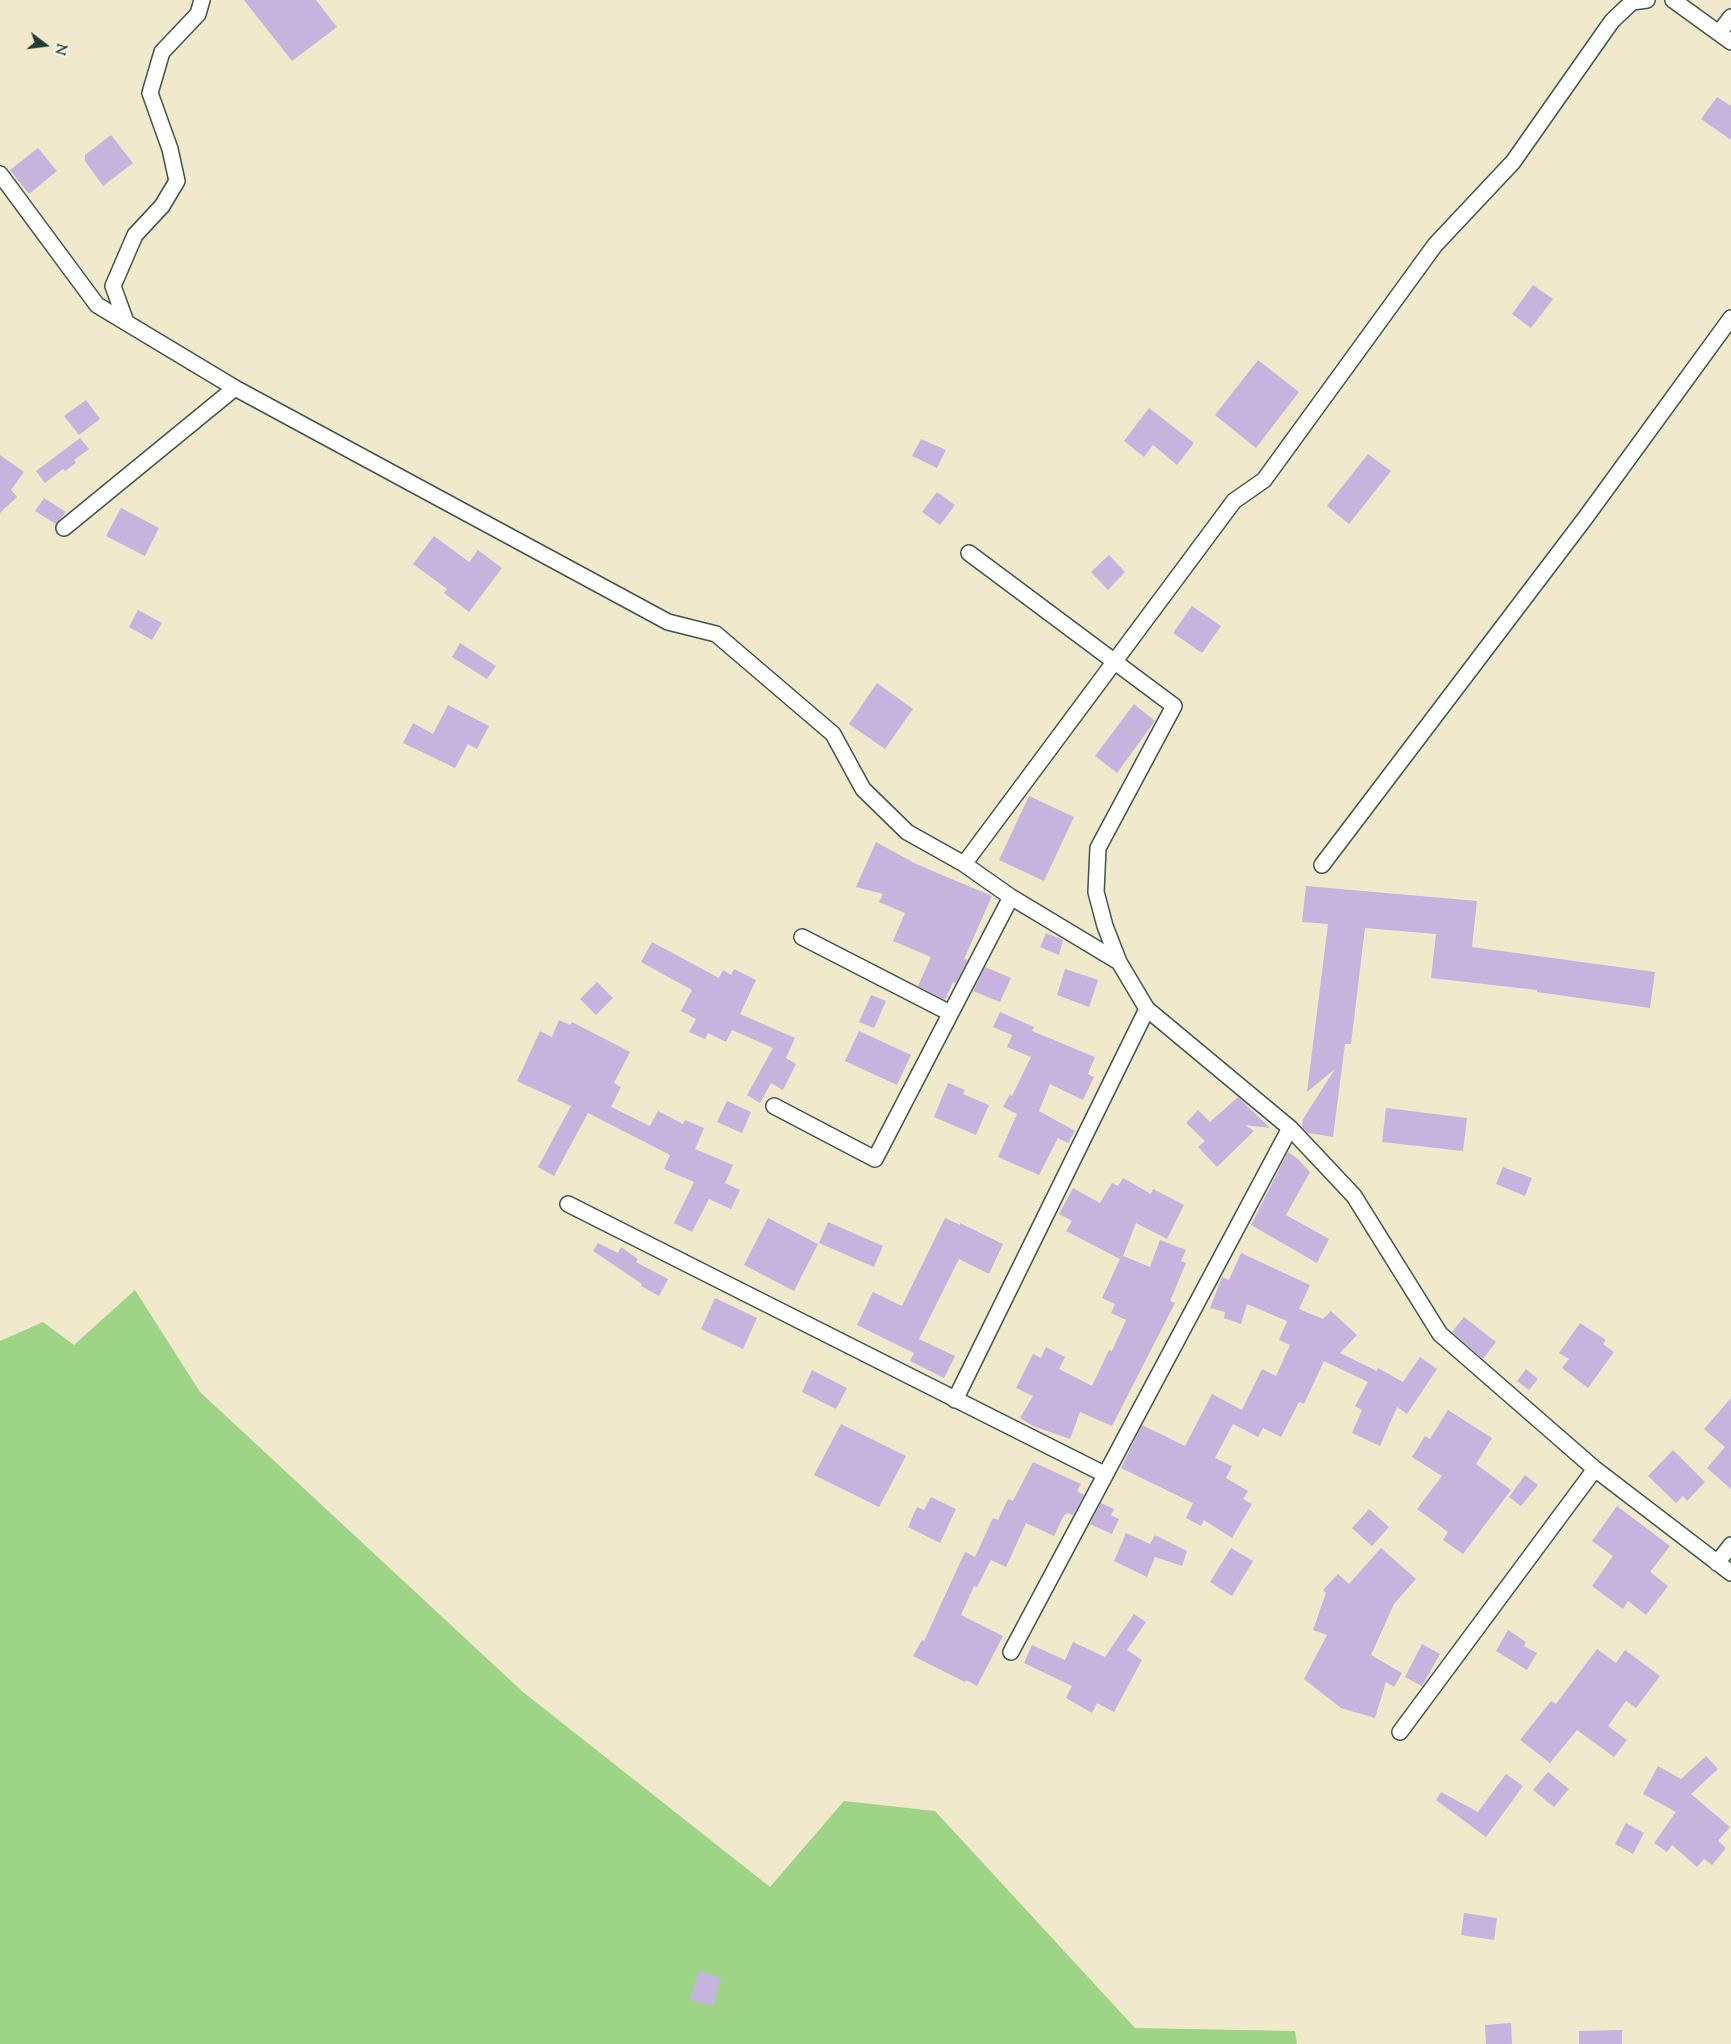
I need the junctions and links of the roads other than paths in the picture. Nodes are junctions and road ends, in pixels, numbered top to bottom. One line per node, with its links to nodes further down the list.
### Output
1 (202, 0): 8 (street)
2 (1647, 0): 12 (street)
3 (1673, 0): 5 (street)
4 (1731, 17): 5 (street)
5 (1725, 37)
6 (0, 174): 8 (street)
7 (1731, 318): 14 (street)
8 (126, 322): 9 (street)
9 (235, 388): 10 (street); 13 (street)
10 (64, 528)
11 (969, 553): 12 (street)
12 (1114, 662): 13 (street); 17 (street)
13 (964, 864): 15 (street)
14 (1322, 865)
15 (1011, 897): 17 (street); 19 (street)
16 (802, 937): 19 (street)
17 (1119, 962): 18 (street)
18 (1147, 1009): 21 (street); 23 (street)
19 (950, 1013): 20 (street)
20 (774, 1106)
21 (1290, 1128): 24 (street); 25 (street)
22 (568, 1204): 23 (street)
23 (955, 1400): 25 (street)
24 (1594, 1469): 27 (street); 30 (street)
25 (1104, 1474): 29 (street)
26 (1731, 1545): 27 (street)
27 (1717, 1563): 28 (street)
28 (1731, 1573)
29 (1011, 1652)
30 (1400, 1732)

